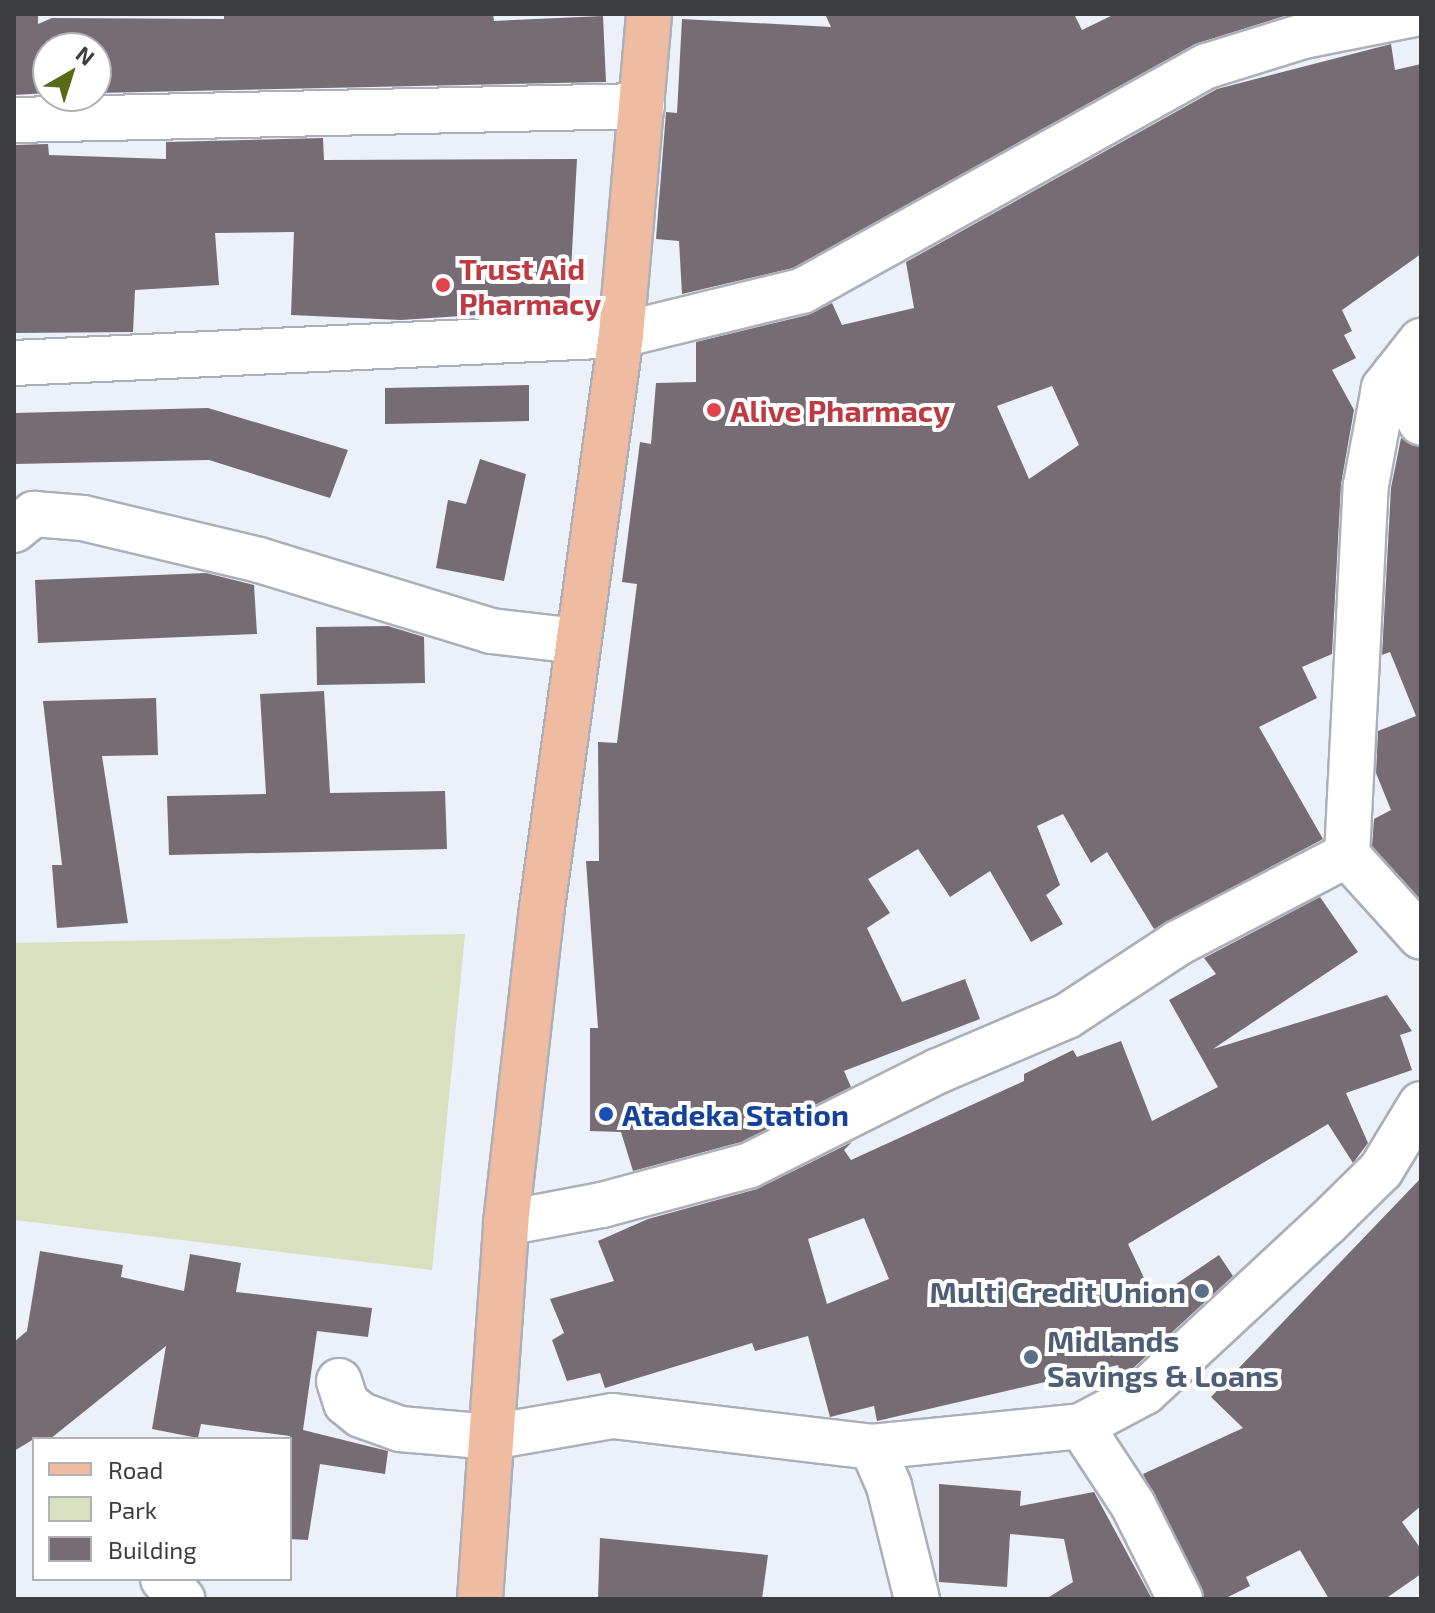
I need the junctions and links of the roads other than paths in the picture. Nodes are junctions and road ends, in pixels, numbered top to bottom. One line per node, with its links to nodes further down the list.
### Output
1 (649, 14): 3 (main road)
2 (1414, 14): 5 (street)
3 (642, 106): 4 (street); 5 (main road)
4 (14, 120)
5 (621, 335): 7 (street); 10 (main road)
6 (1408, 357): 8 (street); 11 (street)
7 (14, 363)
8 (1421, 423)
9 (14, 530): 10 (street)
10 (578, 641): 14 (main road)
11 (1347, 855): 12 (street); 14 (street)
12 (1421, 937)
13 (1421, 1104): 16 (street)
14 (506, 1223): 17 (main road)
15 (339, 1381): 17 (street)
16 (1081, 1426): 18 (street); 23 (street)
17 (491, 1437): 18 (street); 21 (main road)
18 (872, 1447): 22 (street)
19 (165, 1581): 20 (street)
20 (182, 1599)
21 (480, 1599)
22 (917, 1599)
23 (1180, 1599)

